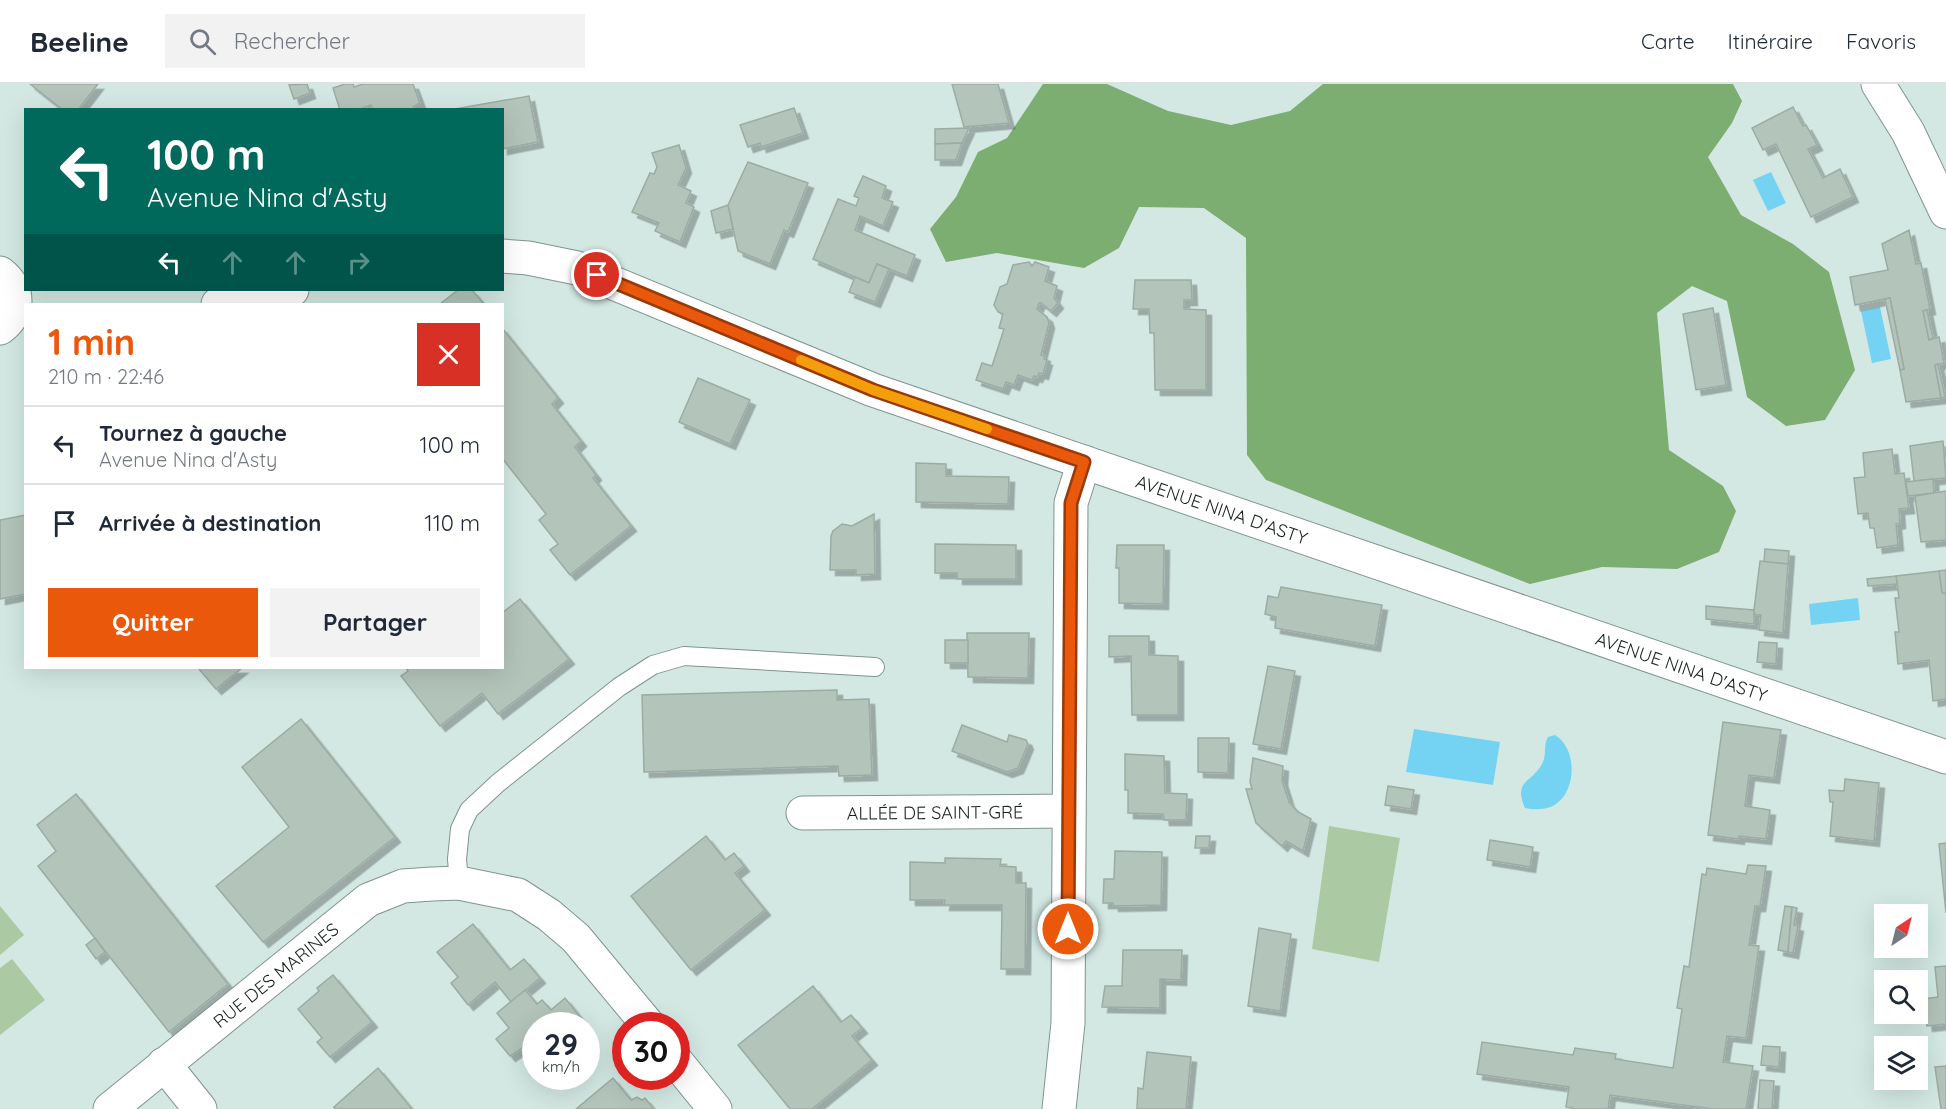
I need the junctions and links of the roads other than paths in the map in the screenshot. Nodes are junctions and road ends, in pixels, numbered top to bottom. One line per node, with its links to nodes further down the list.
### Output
1 (1878, 84): 2 (street)
2 (1946, 212)
3 (504, 256): 8 (street, AVENUE NINA D'ASTY)
4 (0, 273): 7 (street)
5 (287, 291): 6 (street)
6 (223, 303)
7 (13, 317)
8 (1084, 462): 10 (street, AVENUE NINA D'ASTY); 11 (street)
9 (875, 667): 13 (lane)
10 (1946, 757)
11 (1068, 811): 12 (street, ALLÉE DE SAINT-GRÉ); 20 (street)
12 (802, 813)
13 (459, 883): 14 (street, RUE DES MARINES); 15 (street, RUE DES MARINES)
14 (637, 1012)
15 (164, 1064): 17 (street, RUE DES MARINES); 18 (street)
16 (690, 1078): 19 (street)
17 (110, 1109)
18 (200, 1109)
19 (715, 1109)
20 (1059, 1109)

